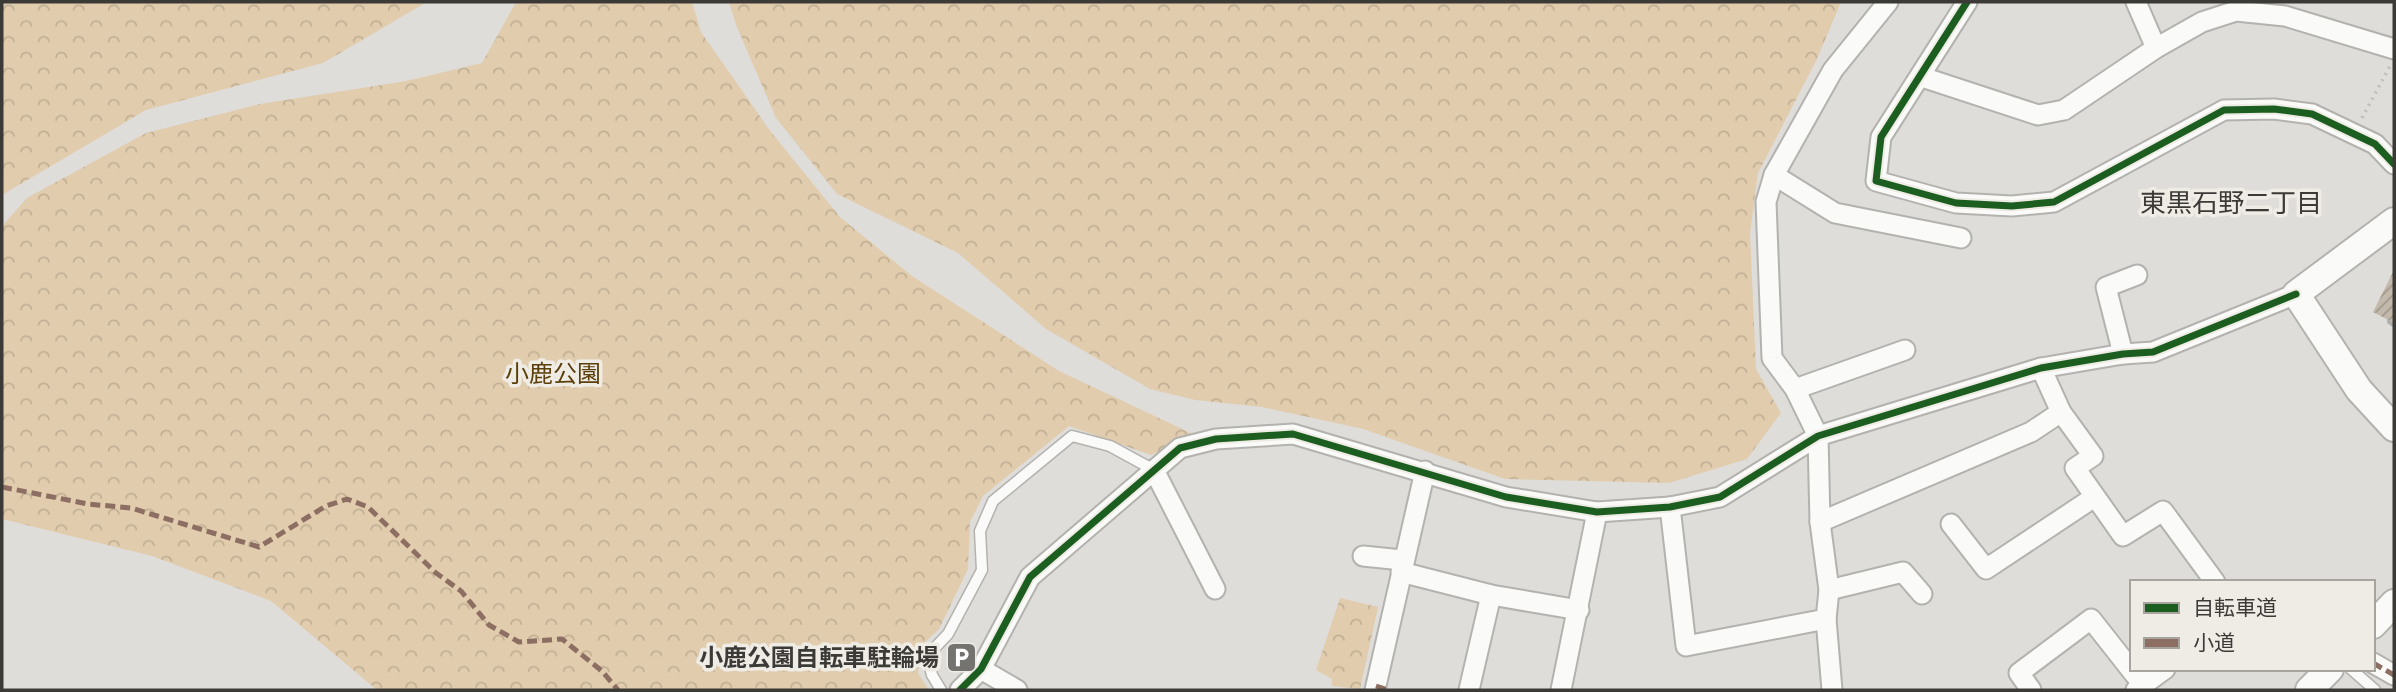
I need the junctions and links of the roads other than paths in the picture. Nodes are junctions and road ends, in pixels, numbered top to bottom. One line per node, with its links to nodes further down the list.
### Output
1 (1888, 2): 8 (street)
2 (1967, 2): 6 (street)
3 (2136, 2): 4 (street)
4 (2156, 48): 5 (street); 6 (street)
5 (2394, 48)
6 (1922, 77): 7 (street)
7 (2394, 164)
8 (1774, 174): 10 (street); 16 (street)
9 (2394, 220): 12 (street)
10 (1961, 238)
11 (2137, 275): 14 (street)
12 (2296, 294): 14 (street); 18 (street)
13 (1905, 350): 16 (street)
14 (2123, 354): 15 (street)
15 (2041, 368): 17 (street); 19 (street)
16 (1795, 389): 19 (street)
17 (2061, 412): 22 (street); 25 (street)
18 (2394, 428)
19 (1818, 436): 23 (street); 25 (street)
20 (1154, 470): 21 (street); 30 (street); 39 (street); 46 (lane)
21 (1425, 471): 24 (street); 28 (street)
22 (2093, 498): 26 (street); 29 (street)
23 (1671, 507): 24 (street); 36 (street)
24 (1597, 512): 35 (street)
25 (1821, 522): 31 (street)
26 (1951, 524)
27 (1363, 556): 28 (street)
28 (1402, 566): 33 (street); 45 (street)
29 (2214, 580)
30 (1215, 589)
31 (1829, 590): 32 (street); 36 (street)
32 (1922, 594)
33 (1491, 595): 35 (street); 49 (street)
34 (2394, 603): 37 (street)
35 (1579, 610): 50 (street)
36 (1826, 619): 51 (street)
37 (2375, 623)
38 (2375, 664): 43 (street)
39 (981, 669): 47 (street); 48 (street)
40 (2162, 671): 44 (street)
41 (2328, 671): 53 (street)
42 (2353, 671): 54 (lane)
43 (2394, 675)
44 (2139, 688): 52 (street)
45 (1379, 689)
46 (941, 690)
47 (960, 690)
48 (1017, 690)
49 (1469, 690)
50 (1561, 690)
51 (1832, 690)
52 (2031, 690)
53 (2309, 690)
54 (2375, 690)

